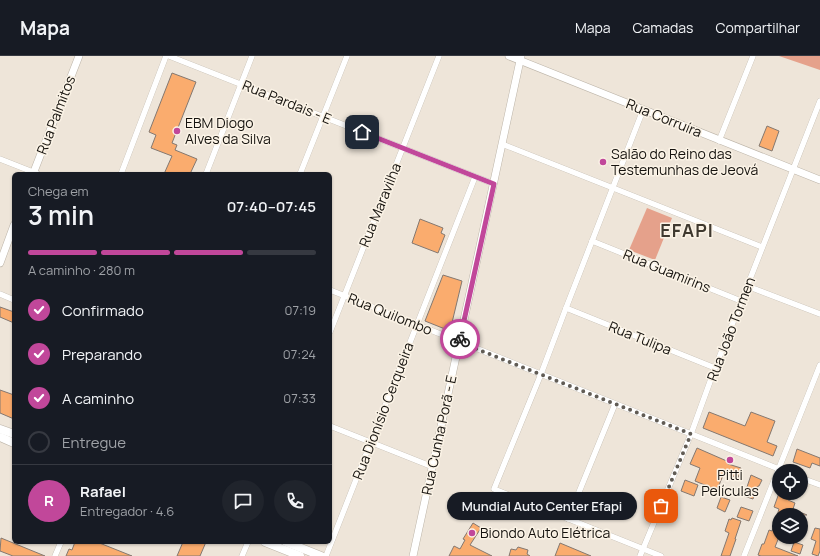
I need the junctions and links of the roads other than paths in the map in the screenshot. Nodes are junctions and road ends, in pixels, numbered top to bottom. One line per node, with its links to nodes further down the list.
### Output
1 (79, 56): 19 (street, Rua Palmitos)
2 (168, 56): 9 (street, Rua Pardais - E); 20 (street)
3 (252, 56): 9 (street)
4 (347, 56): 12 (street)
5 (438, 56): 15 (street, Rua Maravilha)
6 (509, 56): 8 (street, Rua Corruíra)
7 (753, 56): 13 (street)
8 (521, 58): 11 (street, Rua Corruíra); 14 (street, Rua Cunha Porã - E)
9 (241, 84): 12 (street, Rua Pardais - E); 21 (street)
10 (820, 101): 17 (street, Rua João Tormen)
11 (643, 110): 13 (street, Rua Corruíra); 26 (street)
12 (322, 116): 15 (street, Rua Pardais - E); 22 (street)
13 (719, 141): 17 (street, Rua Corruíra)
14 (502, 144): 25 (street, Rua Cunha Porã - E); 26 (street)
15 (403, 149): 23 (street, Rua Pardais - E); 34 (street, Rua Maravilha)
16 (0, 159): 18 (street)
17 (793, 169): 24 (street, Rua Corruíra); 29 (street, Rua João Tormen)
18 (32, 172)
19 (35, 172)
20 (122, 172)
21 (207, 172)
22 (301, 172)
23 (474, 177): 25 (street, Rua Pardais - E); 39 (street, Rua Dionísio Cerqueira)
24 (820, 180)
25 (494, 184): 41 (street, Rua Cunha Porã - E)
26 (612, 188): 28 (street); 29 (street)
27 (12, 230): 30 (street)
28 (592, 241): 36 (street, Rua Guamirins); 37 (street)
29 (762, 247): 31 (street, Rua João Tormen)
30 (0, 263)
31 (747, 286): 36 (street, Rua João Tormen); 38 (street)
32 (332, 291): 34 (street, Rua Quilombo)
33 (0, 294): 35 (street)
34 (344, 296): 39 (street, Rua Quilombo); 40 (street, Rua Maravilha)
35 (12, 299)
36 (741, 301): 43 (street, Rua João Tormen)
37 (566, 308): 43 (street, Rua Tulipa); 44 (street)
38 (820, 314)
39 (417, 325): 41 (street, Rua Quilombo); 52 (street, Rua Dionísio Cerqueira)
40 (332, 327)
41 (459, 342): 44 (street, Rua Quilombo); 55 (street, Rua Cunha Porã - E)
42 (820, 365): 53 (street)
43 (715, 368): 49 (street, Rua João Tormen)
44 (541, 374): 45 (street, Rua Quilombo); 59 (street)
45 (615, 404): 49 (street, Rua Quilombo); 59 (street)
46 (332, 427): 52 (street)
47 (0, 429): 48 (main road)
48 (12, 433)
49 (691, 434): 54 (street, Rua Quilombo); 66 (street, Rua João Tormen)
50 (0, 437): 51 (main road)
51 (12, 442)
52 (371, 442): 55 (street); 60 (street, Rua Dionísio Cerqueira)
53 (783, 464)
54 (772, 466)
55 (432, 467): 72 (street, Rua Cunha Porã - E)
56 (808, 481): 57 (street)
57 (820, 485)
58 (772, 491): 75 (street)
59 (568, 519): 66 (street)
60 (332, 541)
61 (60, 544): 67 (street)
62 (247, 544): 68 (street)
63 (270, 544): 69 (main road)
64 (291, 544): 70 (main road)
65 (331, 544): 71 (street, Rua Dionísio Cerqueira)
66 (643, 549): 73 (street, Rua João Tormen); 74 (street)
67 (55, 556)
68 (242, 556)
69 (300, 556)
70 (321, 556)
71 (326, 556)
72 (413, 556)
73 (640, 556)
74 (661, 556)
75 (744, 556)

